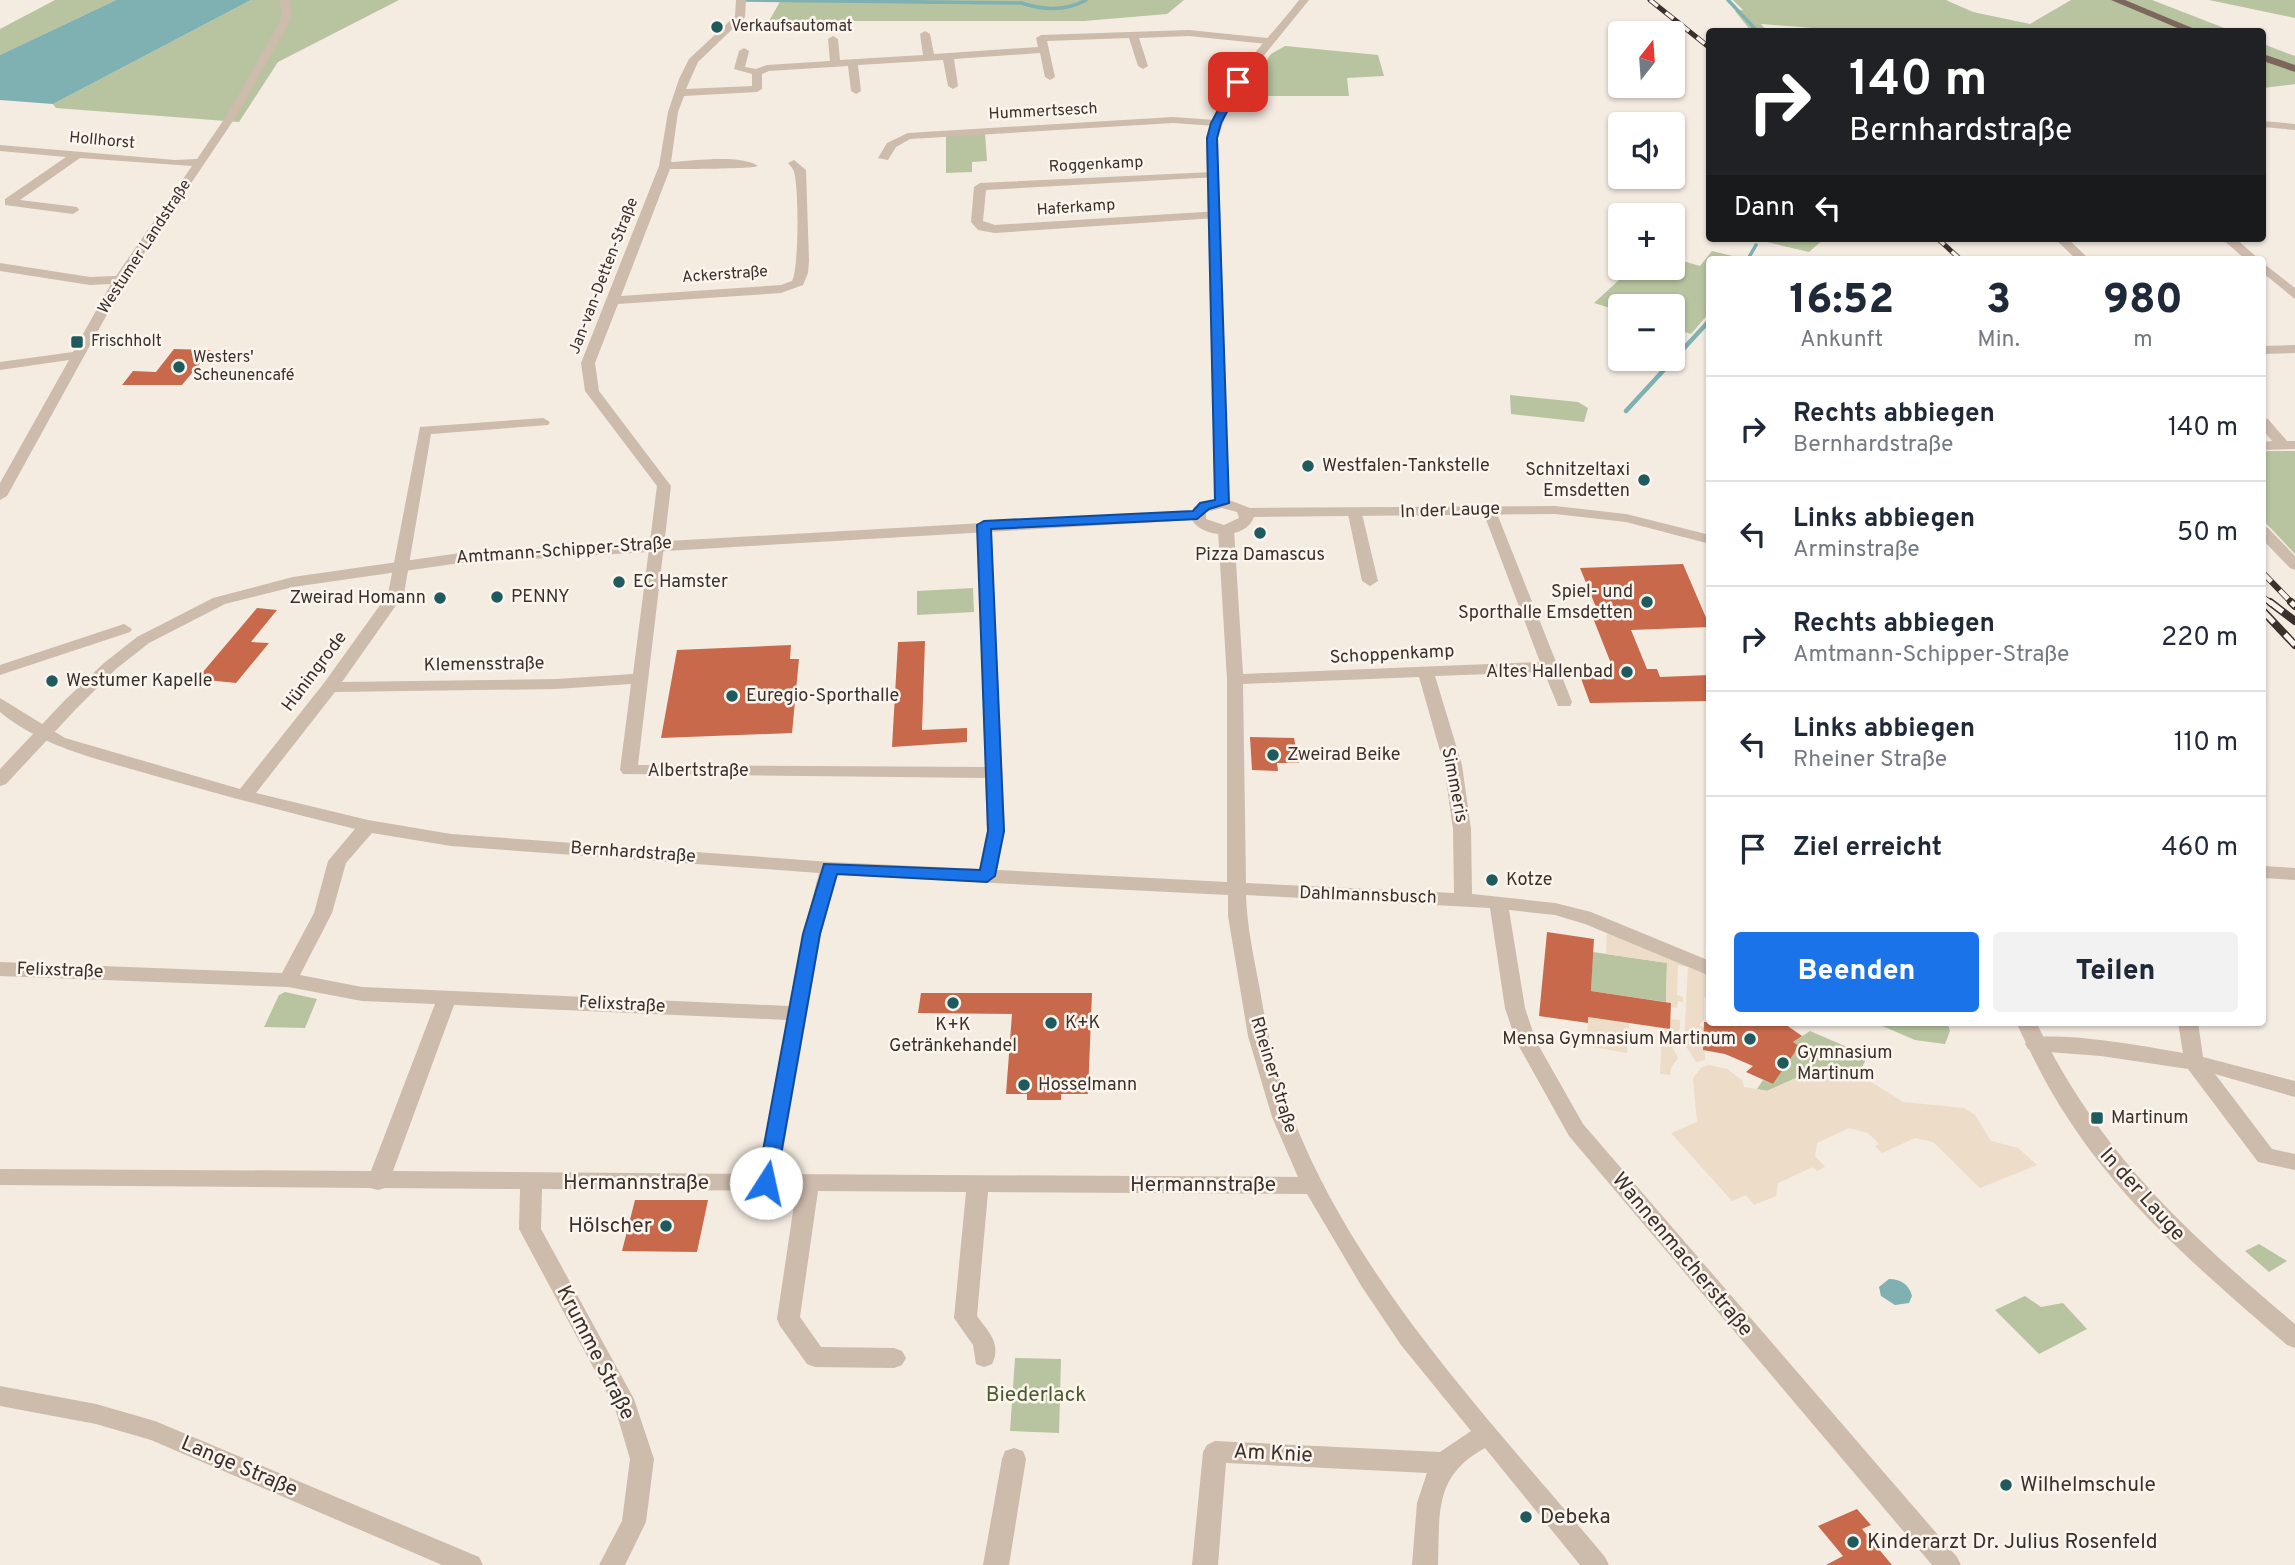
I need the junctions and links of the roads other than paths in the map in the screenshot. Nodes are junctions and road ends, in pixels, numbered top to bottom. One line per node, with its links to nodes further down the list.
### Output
1 (284, 0): 32 (street, Westumer Landstraße)
2 (1304, 0): 9 (street)
3 (2116, 0): 5 (main road)
4 (741, 5): 24 (street, Jan-van-Detten-Straße)
5 (2187, 28)
6 (925, 34): 13 (street)
7 (1133, 35): 9 (street); 10 (street); 17 (street)
8 (833, 38): 16 (street)
9 (1267, 41): 26 (street)
10 (1044, 50): 12 (street); 20 (street)
11 (744, 51): 19 (street)
12 (948, 57): 13 (street); 21 (street)
13 (929, 58): 15 (street)
14 (2266, 58): 18 (main road)
15 (853, 63): 16 (street); 23 (street)
16 (835, 64): 19 (street)
17 (1143, 66)
18 (2295, 69)
19 (757, 72): 22 (street)
20 (1050, 77)
21 (953, 86)
22 (757, 89): 24 (street); 25 (street)
23 (856, 91)
24 (680, 93): 34 (street, Jan-van-Detten-Straße)
25 (758, 106)
26 (1216, 123): 31 (street, Hummertsesch); 36 (street)
27 (2266, 124): 28 (street)
28 (2295, 127)
29 (0, 148): 30 (street, Hollhorst)
30 (77, 155): 32 (street, Hollhorst); 38 (street)
31 (884, 158)
32 (201, 162): 47 (street, Westumer Landstraße)
33 (794, 163): 49 (street, Ackerstraße)
34 (665, 166): 35 (street); 49 (street, Jan-van-Detten-Straße)
35 (752, 166)
36 (1213, 175): 37 (street, Roggenkamp); 40 (street)
37 (980, 187): 40 (street, Haferkamp)
38 (4, 201): 39 (street)
39 (73, 210)
40 (1215, 214): 59 (street)
41 (2065, 242): 43 (street)
42 (2232, 242): 44 (street)
43 (2081, 256)
44 (2249, 256)
45 (0, 267): 47 (street)
46 (2266, 270): 48 (street)
47 (120, 280): 52 (street, Westumer Landstraße)
48 (2295, 295)
49 (615, 300): 68 (street, Jan-van-Detten-Straße)
50 (2266, 349): 51 (street)
51 (2295, 349)
52 (79, 355): 53 (street); 58 (street, Westumer Landstraße)
53 (0, 366)
54 (544, 422): 69 (street, Hüningrode)
55 (2266, 425): 56 (street)
56 (2289, 445): 57 (street)
57 (2266, 446)
58 (0, 496)
59 (1222, 503): 61 (street); 63 (street)
60 (1489, 509): 62 (street, In der Lauge); 67 (street, In der Lauge); 73 (street)
61 (1246, 513): 62 (street, In der Lauge); 65 (street)
62 (1355, 514): 71 (street)
63 (1197, 515): 64 (street, Amtmann-Schipper-Straße); 65 (street)
64 (984, 525): 68 (street, Amtmann-Schipper-Straße); 82 (street)
65 (1226, 530): 77 (street, Rheiner Straße)
66 (2266, 534): 70 (street)
67 (1706, 539)
68 (656, 544): 69 (street, Amtmann-Schipper-Straße); 76 (street, Albertstraße)
69 (403, 565): 78 (street, Hüningrode); 81 (street, Amtmann-Schipper-Straße)
70 (2295, 565)
71 (1370, 581)
72 (124, 629): 74 (street)
73 (1550, 667): 75 (street, Schoppenkamp); 79 (street)
74 (0, 670)
75 (1426, 673): 77 (street, Schoppenkamp); 91 (street, Simmeris)
76 (639, 679): 78 (street, Klemensstraße); 82 (street, Albertstraße)
77 (1235, 679): 90 (street, Rheiner Straße)
78 (330, 687): 84 (street, Hüningrode)
79 (1564, 702)
80 (0, 704): 81 (street)
81 (41, 734): 83 (street, Amtmann-Schipper-Straße); 84 (street, Bernhardstraße)
82 (994, 773): 89 (street)
83 (0, 780)
84 (244, 796): 85 (street, Bernhardstraße)
85 (368, 826): 86 (street, Bernhardstraße); 95 (street)
86 (830, 868): 89 (street, Bernhardstraße); 97 (street)
87 (2266, 872): 88 (street)
88 (2295, 874)
89 (987, 876): 90 (street, Bernhardstraße)
90 (1238, 891): 91 (street, Dahlmannsbusch); 110 (street, Rheiner Straße)
91 (1463, 900): 92 (street, Dahlmannsbusch)
92 (1498, 902): 93 (street, Dahlmannsbusch); 124 (street, Wannenmacherstraße)
93 (1706, 967)
94 (0, 969): 95 (street, Felixstraße)
95 (288, 980): 96 (street, Felixstraße)
96 (447, 998): 97 (street, Felixstraße); 105 (street)
97 (797, 1013): 107 (street)
98 (2028, 1026): 100 (street, In der Lauge)
99 (2189, 1026): 101 (street)
100 (2035, 1044): 101 (street); 111 (street, In der Lauge)
101 (2194, 1062): 102 (street); 103 (street)
102 (2295, 1089)
103 (2295, 1161)
104 (0, 1177): 105 (street, Hermannstraße)
105 (378, 1182): 106 (street, Hermannstraße)
106 (531, 1183): 107 (street, Hermannstraße); 119 (street, Krumme Straße)
107 (766, 1183): 108 (street, Hermannstraße)
108 (808, 1183): 109 (street, Hermannstraße); 113 (street)
109 (978, 1184): 110 (street, Hermannstraße); 112 (street)
110 (1313, 1186): 115 (street, Rheiner Straße)
111 (2295, 1338)
112 (984, 1357)
113 (894, 1358)
114 (0, 1396): 118 (street, Lange Straße)
115 (1488, 1434): 117 (street); 123 (street, Rheiner Straße)
116 (1014, 1459): 120 (street)
117 (1446, 1462): 121 (street, Am Knie); 122 (street)
118 (470, 1565)
119 (612, 1565)
120 (996, 1565)
121 (1205, 1565)
122 (1425, 1565)
123 (1596, 1565)
124 (1948, 1565)

